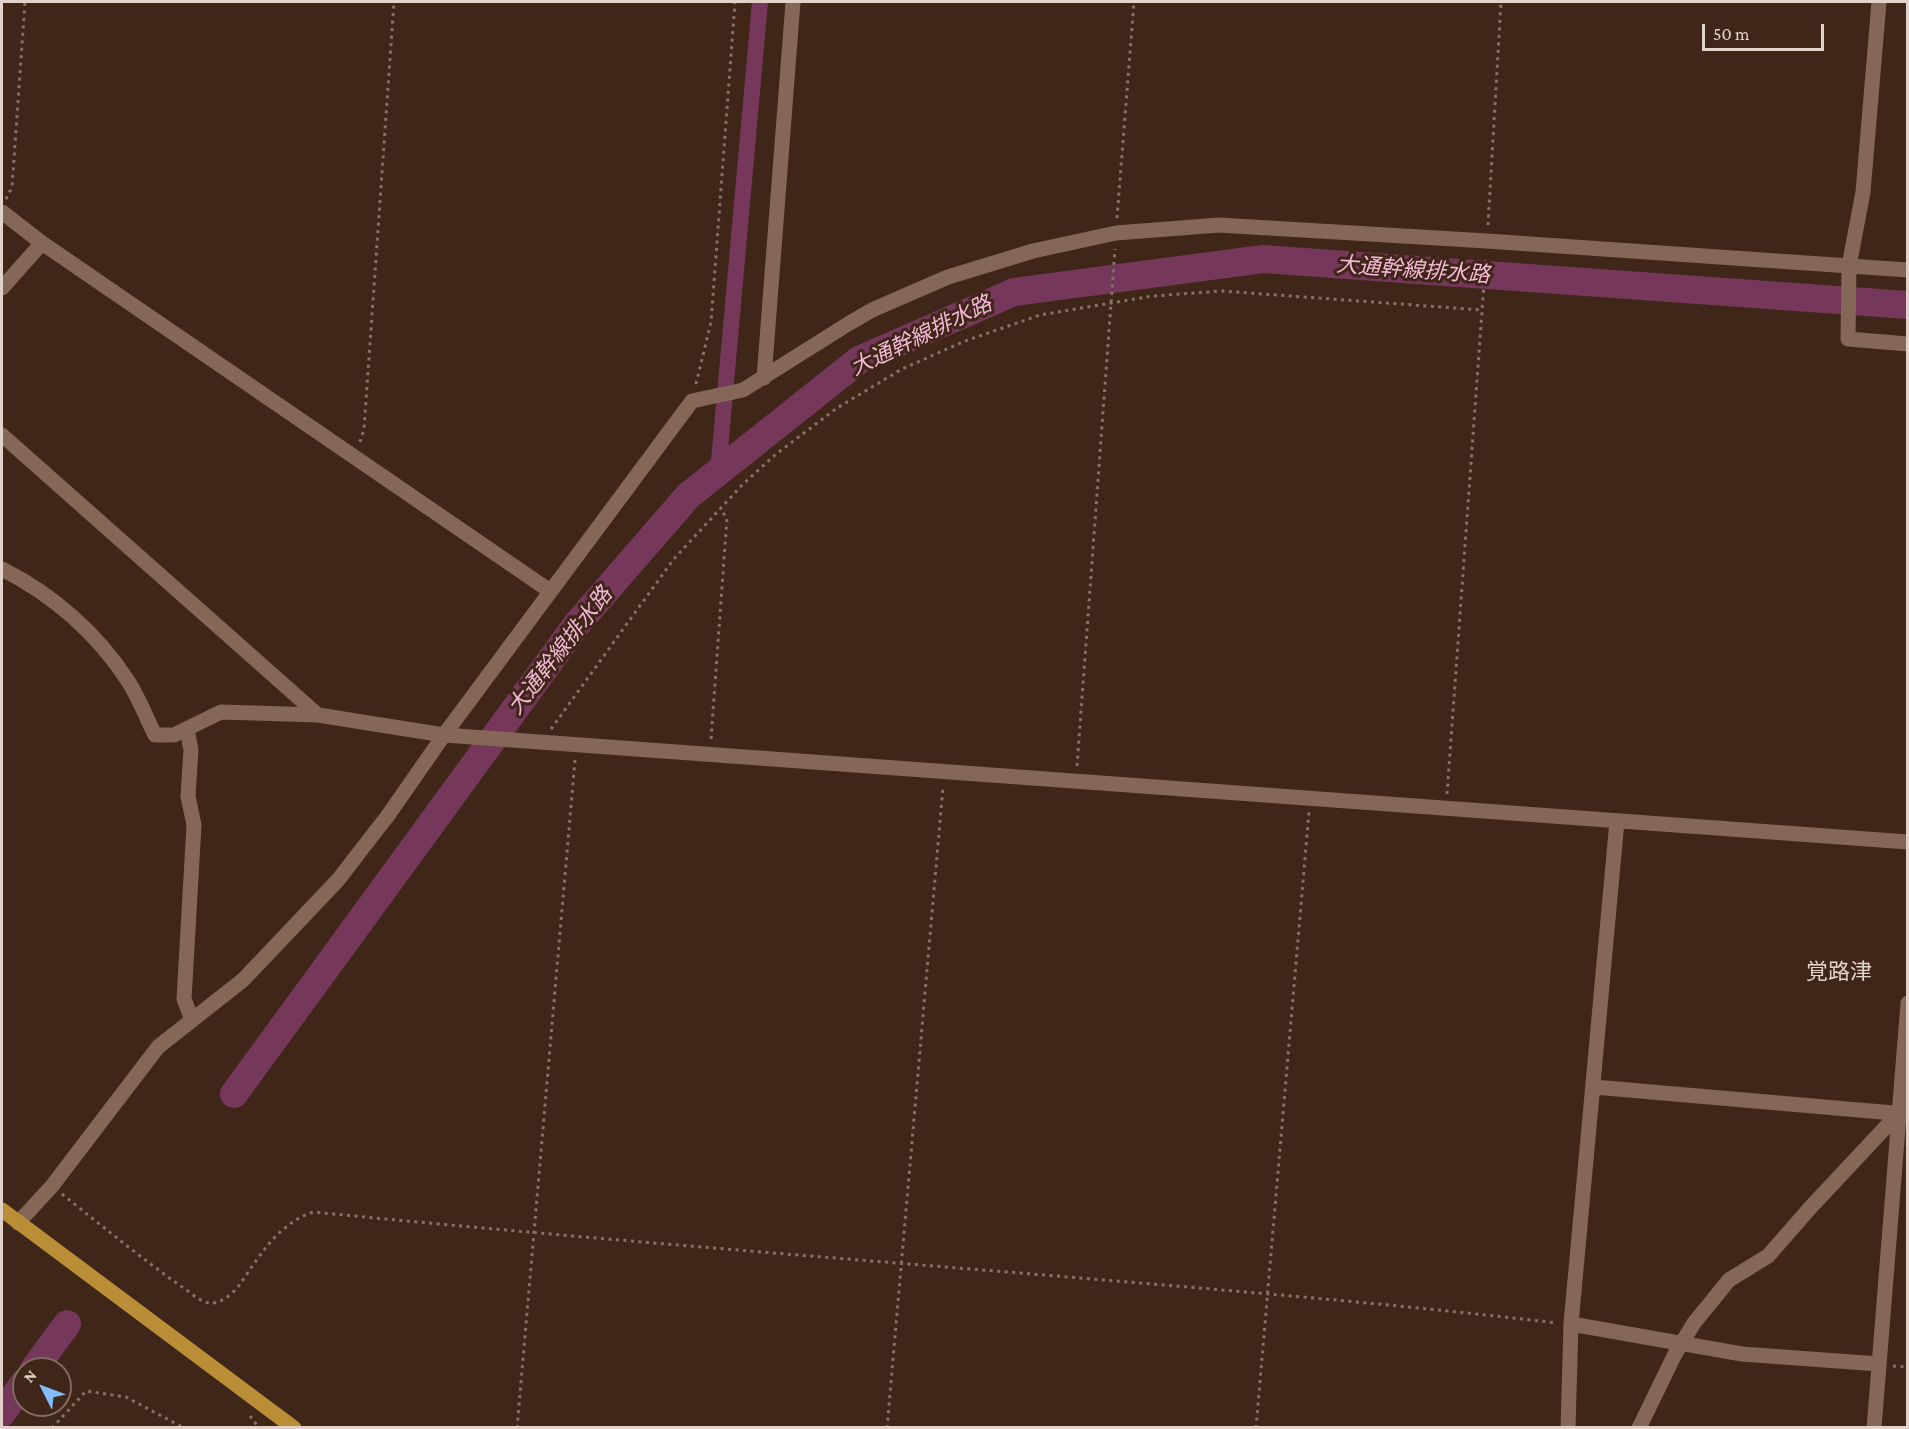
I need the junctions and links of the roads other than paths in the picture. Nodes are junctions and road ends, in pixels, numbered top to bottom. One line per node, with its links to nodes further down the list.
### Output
1 (793, 2): 9 (street)
2 (1878, 2): 6 (street)
3 (3, 207): 4 (street)
4 (42, 243): 7 (street); 12 (street)
5 (1908, 270): 6 (street)
6 (1850, 272): 8 (street); 9 (street)
7 (2, 288)
8 (1908, 344)
9 (764, 378): 12 (street)
10 (2, 435): 13 (street)
11 (2, 569): 14 (street)
12 (550, 591): 15 (street)
13 (318, 715): 14 (street); 15 (street)
14 (187, 729): 19 (street)
15 (451, 735): 16 (street); 19 (street)
16 (1617, 821): 17 (street); 20 (street)
17 (1908, 842)
18 (1908, 1003): 21 (street)
19 (192, 1020): 23 (street)
20 (1594, 1087): 21 (street); 24 (street)
21 (1903, 1114): 25 (street); 26 (street)
22 (2, 1210): 23 (main road)
23 (18, 1223): 27 (main road)
24 (1570, 1324): 25 (street); 28 (street)
25 (1682, 1343): 26 (street); 29 (street)
26 (1879, 1365): 30 (street)
27 (294, 1428)
28 (1568, 1428)
29 (1639, 1428)
30 (1874, 1428)

